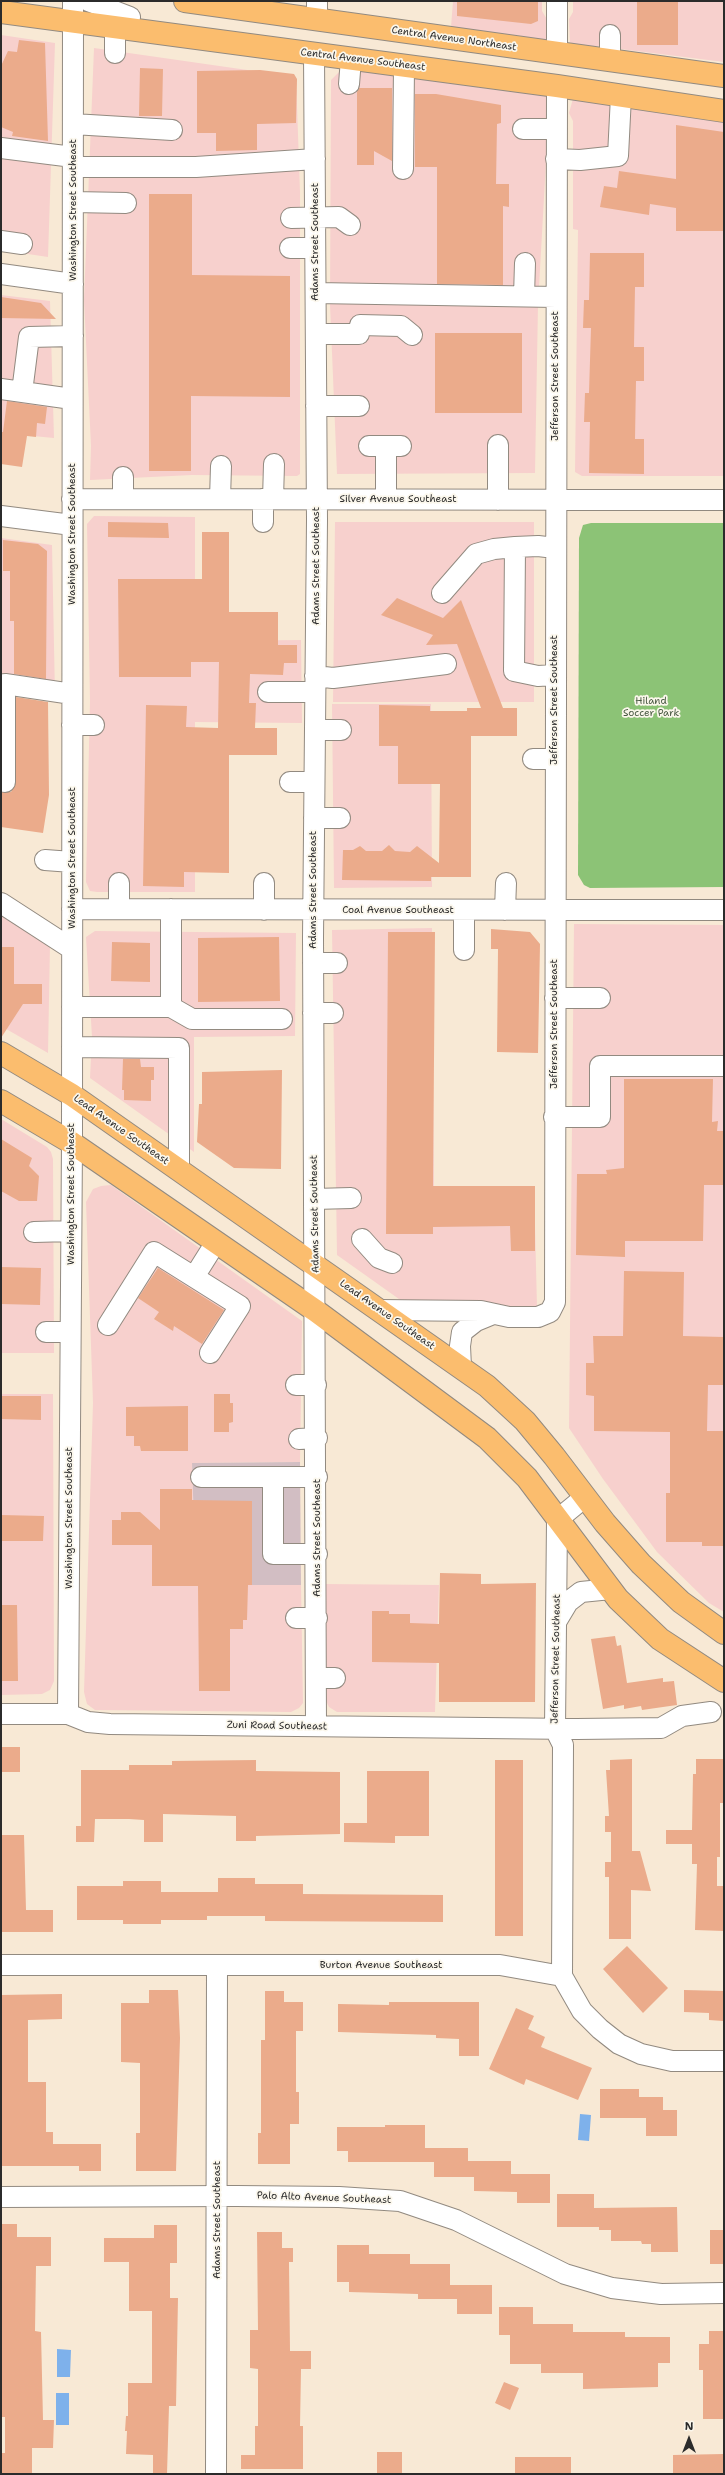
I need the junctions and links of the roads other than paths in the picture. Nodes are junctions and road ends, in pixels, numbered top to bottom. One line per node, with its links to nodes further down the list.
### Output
1 (88, 1): 9 (street)
2 (185, 1): 4 (main road, Central Avenue Northeast)
3 (557, 1): 11 (street)
4 (211, 3): 5 (main road, Central Avenue Northeast)
5 (265, 7): 7 (main road, Central Avenue Northeast)
6 (73, 11): 8 (main road, Central Avenue Southeast); 9 (main road, Central Avenue Southeast); 22 (street, Washington Street Southeast)
7 (317, 11): 11 (main road, Central Avenue Northeast)
8 (1, 12)
9 (123, 22): 12 (street); 13 (main road, Central Avenue Southeast)
10 (610, 35): 15 (street)
11 (557, 52): 15 (main road, Central Avenue Northeast)
12 (115, 53)
13 (314, 54): 14 (main road, Central Avenue Southeast); 27 (street, Adams Street Southeast)
14 (351, 59): 16 (main road, Central Avenue Southeast); 18 (street)
15 (610, 60): 17 (main road, Central Avenue Northeast)
16 (404, 66): 19 (main road, Central Avenue Southeast); 30 (street)
17 (724, 76)
18 (349, 84)
19 (557, 86): 20 (main road, Central Avenue Southeast); 24 (street, Jefferson Street Southeast)
20 (621, 96): 21 (main road, Central Avenue Southeast); 28 (street)
21 (724, 111)
22 (73, 124): 25 (street); 29 (street, Washington Street Southeast)
23 (523, 129): 24 (street)
24 (556, 129): 28 (street, Jefferson Street Southeast)
25 (172, 130)
26 (1, 148): 29 (street)
27 (315, 159): 29 (street); 33 (street, Adams Street Southeast)
28 (556, 159): 45 (street, Jefferson Street Southeast)
29 (73, 162): 31 (street, Washington Street Southeast)
30 (403, 169)
31 (73, 202): 32 (street); 42 (street, Washington Street Southeast)
32 (126, 203)
33 (315, 217): 34 (street); 35 (street); 39 (street, Adams Street Southeast)
34 (291, 218)
35 (350, 225)
36 (1, 241): 37 (street)
37 (22, 244)
38 (290, 248): 39 (street)
39 (315, 248): 43 (street, Adams Street Southeast)
40 (525, 263): 44 (street)
41 (1, 274): 42 (street)
42 (73, 284): 48 (street, Washington Street Southeast)
43 (316, 293): 44 (street); 46 (street, Adams Street Southeast)
44 (524, 296): 45 (street)
45 (556, 297): 66 (street, Jefferson Street Southeast)
46 (316, 334): 47 (street); 52 (street, Adams Street Southeast)
47 (412, 335)
48 (73, 336): 50 (street); 51 (street, Washington Street Southeast)
49 (1, 389): 50 (street)
50 (22, 392): 51 (street)
51 (72, 399): 60 (street, Washington Street Southeast)
52 (316, 406): 53 (street); 59 (street, Adams Street Southeast)
53 (359, 406)
54 (498, 445): 65 (street)
55 (386, 446): 64 (street)
56 (274, 464): 63 (street)
57 (221, 466): 62 (street)
58 (123, 477): 61 (street)
59 (317, 498): 63 (street, Silver Avenue Southeast); 64 (street, Silver Avenue Southeast); 76 (street, Adams Street Southeast)
60 (72, 499): 61 (street, Silver Avenue Southeast); 70 (street, Washington Street Southeast)
61 (123, 499): 62 (street, Silver Avenue Southeast)
62 (220, 499): 63 (street, Silver Avenue Southeast)
63 (268, 499): 69 (street)
64 (386, 499): 65 (street, Silver Avenue Southeast)
65 (498, 500): 66 (street, Silver Avenue Southeast)
66 (554, 500): 67 (street, Silver Avenue Southeast); 72 (street, Jefferson Street Southeast)
67 (724, 500)
68 (1, 516): 70 (street)
69 (263, 522)
70 (72, 525): 78 (street, Washington Street Southeast)
71 (515, 547): 72 (street); 73 (street); 75 (street)
72 (555, 548): 75 (street, Jefferson Street Southeast)
73 (442, 592)
74 (446, 664): 76 (street)
75 (555, 675): 84 (street, Jefferson Street Southeast)
76 (315, 684): 77 (street); 81 (street, Adams Street Southeast)
77 (268, 692)
78 (72, 694): 79 (street, Washington Street Southeast); 85 (street)
79 (72, 725): 80 (street); 91 (street, Washington Street Southeast)
80 (94, 725)
81 (315, 730): 82 (street); 87 (street, Adams Street Southeast)
82 (341, 730)
83 (533, 759): 84 (street)
84 (554, 759): 103 (street, Jefferson Street Southeast)
85 (5, 782)
86 (290, 782): 87 (street)
87 (314, 782): 88 (street, Adams Street Southeast)
88 (314, 818): 89 (street); 100 (street, Adams Street Southeast)
89 (340, 818)
90 (45, 860): 91 (street)
91 (72, 862): 96 (street, Washington Street Southeast)
92 (119, 883): 97 (street)
93 (264, 883): 99 (street)
94 (506, 883): 102 (street)
95 (1, 903): 105 (street)
96 (72, 909): 97 (street, Coal Avenue Southeast); 105 (street, Washington Street Southeast)
97 (119, 909): 98 (street, Coal Avenue Southeast)
98 (171, 909): 99 (street, Coal Avenue Southeast); 112 (street)
99 (264, 910): 100 (street, Coal Avenue Southeast)
100 (313, 910): 101 (street, Coal Avenue Southeast); 107 (street, Adams Street Southeast)
101 (464, 910): 102 (street, Coal Avenue Southeast); 106 (street)
102 (505, 910): 103 (street, Coal Avenue Southeast)
103 (555, 910): 104 (street, Coal Avenue Southeast); 109 (street, Jefferson Street Southeast)
104 (724, 910)
105 (72, 949): 111 (street, Washington Street Southeast)
106 (464, 950)
107 (313, 964): 108 (street); 113 (street, Adams Street Southeast)
108 (337, 964)
109 (555, 998): 110 (street); 121 (street, Jefferson Street Southeast)
110 (600, 998)
111 (72, 1007): 112 (street); 116 (street, Washington Street Southeast)
112 (171, 1007): 115 (street)
113 (314, 1013): 114 (street); 125 (street, Adams Street Southeast)
114 (333, 1013)
115 (282, 1019)
116 (72, 1047): 119 (street, Washington Street Southeast); 123 (street)
117 (1, 1053): 119 (main road, Lead Avenue Southeast)
118 (724, 1066): 121 (street)
119 (72, 1095): 122 (street, Washington Street Southeast); 123 (main road, Lead Avenue Southeast)
120 (1, 1102): 122 (main road)
121 (554, 1117): 134 (street, Jefferson Street Southeast)
122 (72, 1143): 126 (street, Washington Street Southeast); 129 (main road)
123 (179, 1170): 131 (main road, Lead Avenue Southeast)
124 (351, 1198): 125 (street)
125 (314, 1199): 131 (street, Adams Street Southeast)
126 (71, 1231): 127 (street); 138 (street, Washington Street Southeast)
127 (34, 1232)
128 (362, 1239): 130 (street)
129 (216, 1242): 132 (street); 135 (main road)
130 (392, 1263)
131 (316, 1266): 133 (main road, Lead Avenue Southeast); 135 (street, Adams Street Southeast)
132 (194, 1277): 136 (street); 139 (street)
133 (378, 1310): 134 (street); 140 (main road, Lead Avenue Southeast)
134 (504, 1310): 140 (street)
135 (316, 1311): 142 (street, Adams Street Southeast); 147 (main road)
136 (108, 1325)
137 (46, 1332): 138 (street)
138 (70, 1332): 157 (street, Washington Street Southeast)
139 (210, 1354)
140 (461, 1367): 146 (main road, Lead Avenue Southeast)
141 (296, 1384): 142 (street)
142 (316, 1384): 145 (street, Adams Street Southeast)
143 (201, 1477): 144 (street)
144 (273, 1477): 145 (street); 148 (street)
145 (317, 1477): 148 (street, Adams Street Southeast)
146 (585, 1497): 147 (street); 153 (main road, Lead Avenue Southeast)
147 (558, 1520): 149 (main road); 152 (street, Jefferson Street Southeast)
148 (317, 1554): 151 (street, Adams Street Southeast)
149 (611, 1589): 152 (street); 154 (main road)
150 (296, 1618): 151 (street)
151 (317, 1618): 158 (street, Adams Street Southeast)
152 (556, 1622): 159 (street, Jefferson Street Southeast)
153 (724, 1633)
154 (724, 1681)
155 (711, 1712): 159 (street, Zuni Road Southeast)
156 (1, 1714): 157 (street, Zuni Road Southeast)
157 (68, 1714): 158 (street, Zuni Road Southeast)
158 (316, 1726): 159 (street, Zuni Road Southeast)
159 (555, 1729): 162 (street, Jefferson Street Southeast)
160 (1, 1965): 161 (street, Burton Avenue Southeast)
161 (217, 1966): 162 (street, Burton Avenue Southeast); 164 (street, Adams Street Southeast)
162 (562, 1976): 163 (street)
163 (724, 2061)
164 (218, 2196): 165 (street, Palo Alto Avenue Southeast); 166 (street, Palo Alto Avenue Southeast); 167 (street, Adams Street Southeast)
165 (1, 2198)
166 (724, 2293)
167 (216, 2474)

